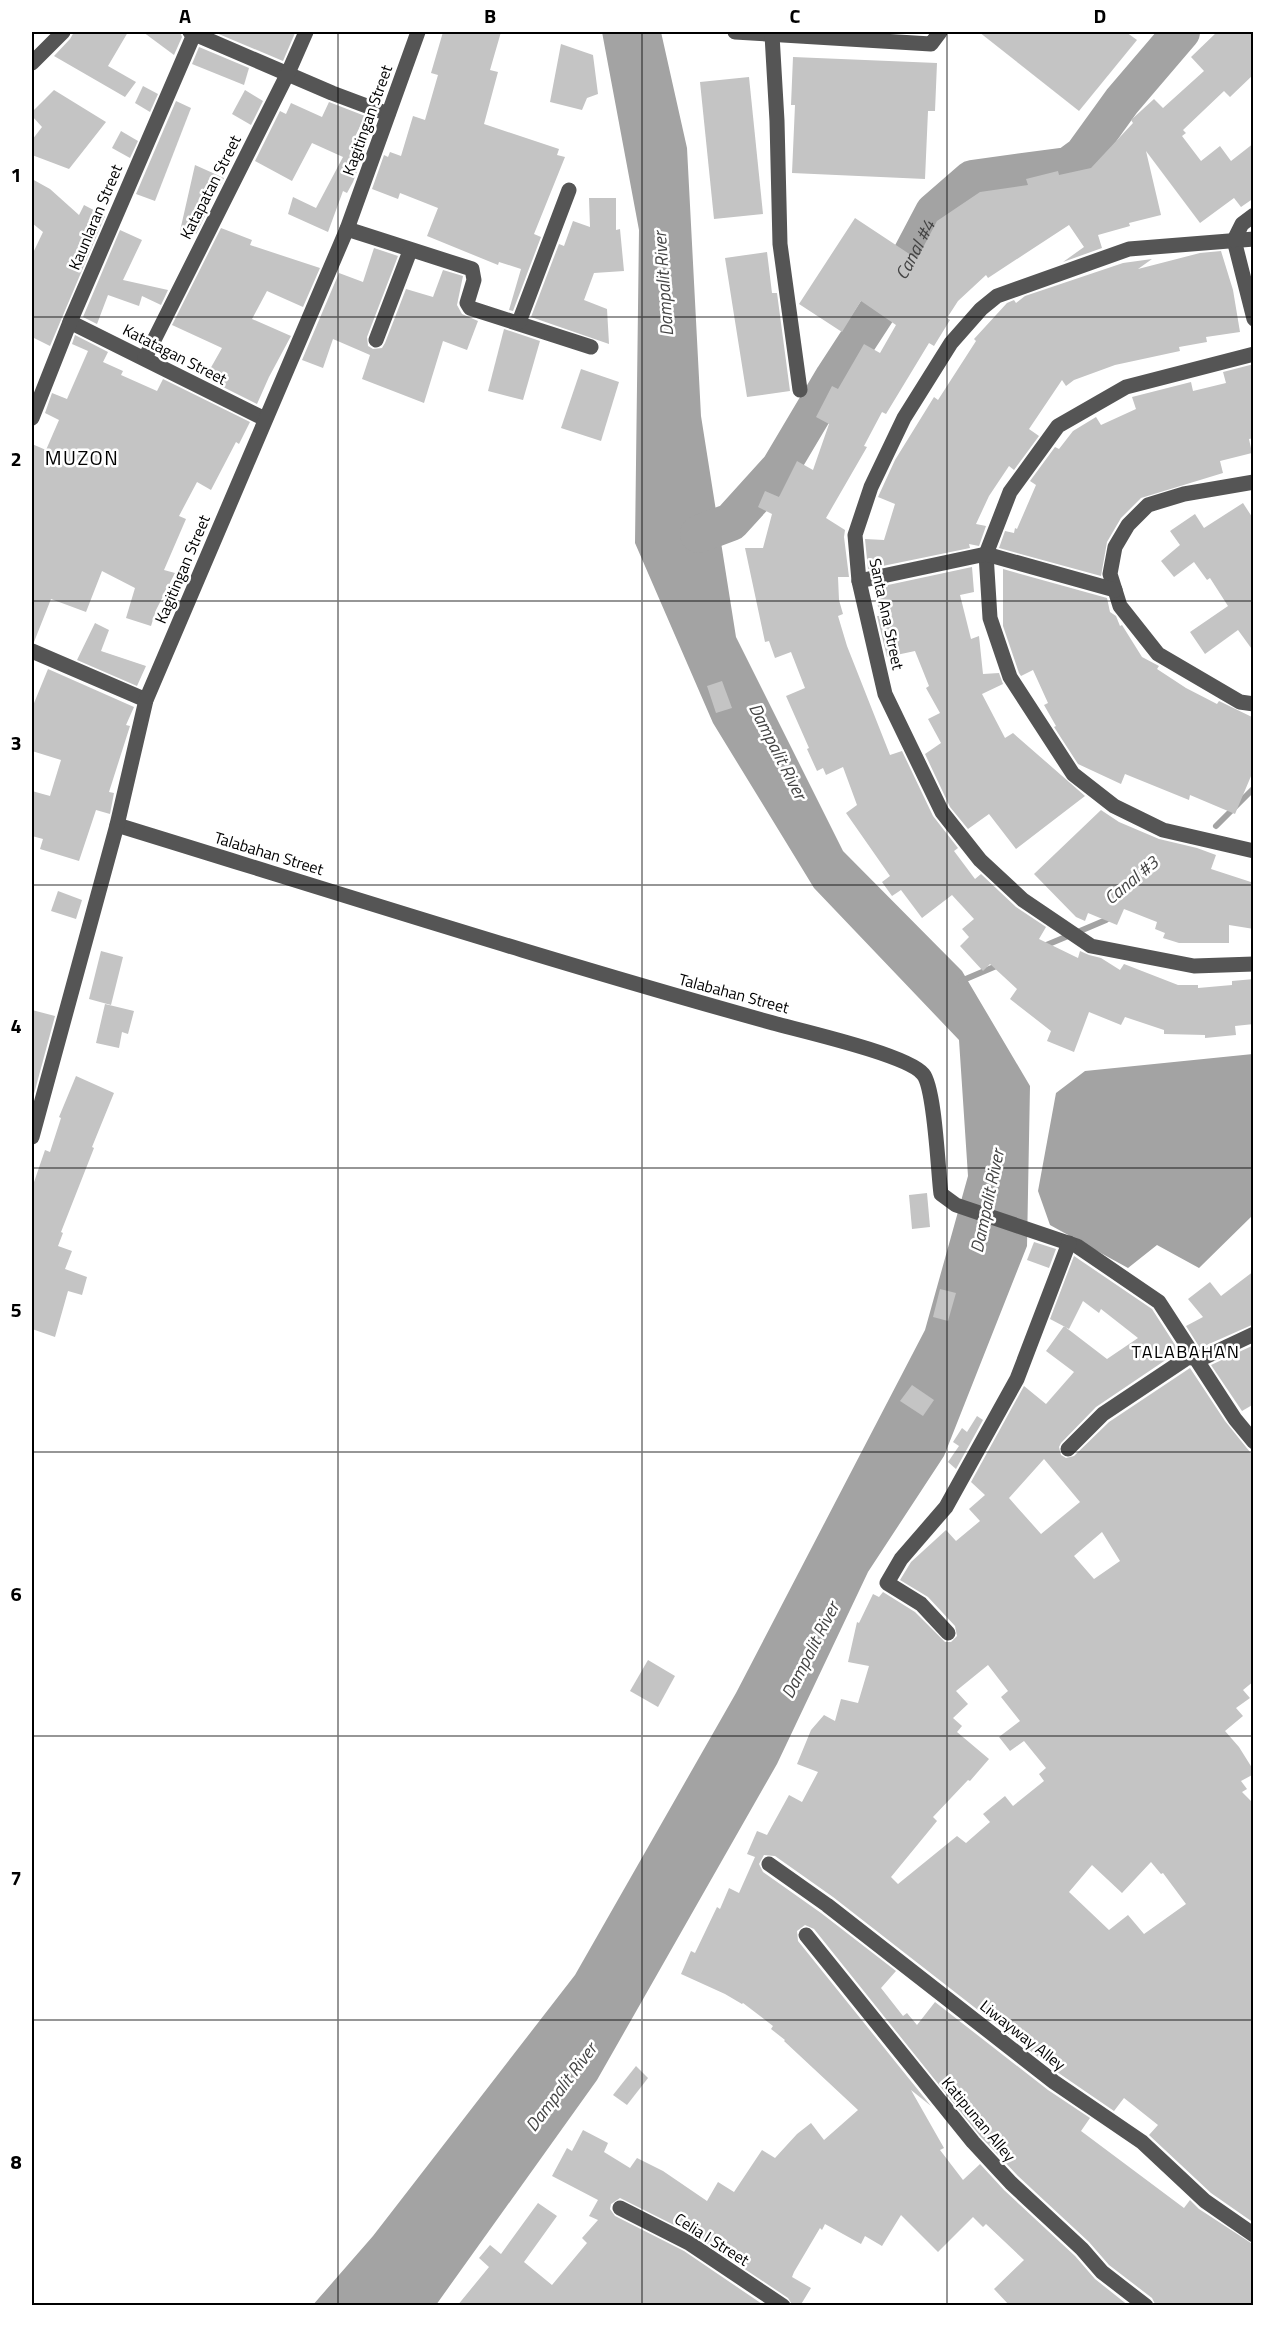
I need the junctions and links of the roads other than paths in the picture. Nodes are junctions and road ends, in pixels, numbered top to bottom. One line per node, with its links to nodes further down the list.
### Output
1 (63, 32): 8 (street)
2 (193, 32): 9 (street); 18 (street, Kaunlaran Street)
3 (306, 32): 9 (street, Katapatan Street)
4 (418, 32): 10 (street, Kagitingan Street)
5 (735, 32): 7 (street)
6 (940, 32): 7 (street)
7 (772, 35): 24 (street)
8 (32, 63)
9 (288, 73): 10 (street); 23 (street, Katapatan Street)
10 (388, 114): 13 (street, Kagitingan Street)
11 (569, 190): 19 (street)
12 (1254, 215): 14 (street)
13 (347, 229): 16 (street); 26 (street, Kagitingan Street)
14 (1234, 240): 15 (street, Santa Ana Street); 17 (street); 29 (street, Santa Ana Street)
15 (1254, 240)
16 (411, 251): 19 (street); 20 (street)
17 (1254, 319)
18 (69, 321): 23 (street, Katatagan Street); 25 (street, Kaunlaran Street)
19 (519, 322): 21 (street)
20 (376, 340)
21 (591, 347)
22 (1254, 354): 28 (street)
23 (145, 358): 26 (street, Katatagan Street)
24 (800, 390)
25 (32, 418)
26 (265, 419): 32 (street, Kagitingan Street)
27 (1254, 482): 30 (street)
28 (986, 554): 29 (street); 30 (street); 35 (street)
29 (859, 581): 36 (street, Santa Ana Street)
30 (1115, 590): 33 (street)
31 (32, 651): 32 (street)
32 (147, 700): 34 (street, Kagitingan Street)
33 (1254, 704)
34 (117, 825): 37 (street, Kagitingan Street); 38 (street, Talabahan Street)
35 (1254, 851)
36 (1254, 964)
37 (32, 1137)
38 (1069, 1243): 40 (street, Talabahan Street); 43 (street)
39 (1254, 1334): 40 (street)
40 (1195, 1357): 41 (street, Talabahan Street); 42 (street)
41 (1254, 1442)
42 (1068, 1449)
43 (948, 1633)
44 (769, 1864): 47 (street, Liwayway Alley)
45 (806, 1935): 49 (street, Katipunan Alley)
46 (620, 2208): 48 (street, Celia I Street)
47 (1254, 2235)
48 (783, 2306)
49 (1146, 2306)

